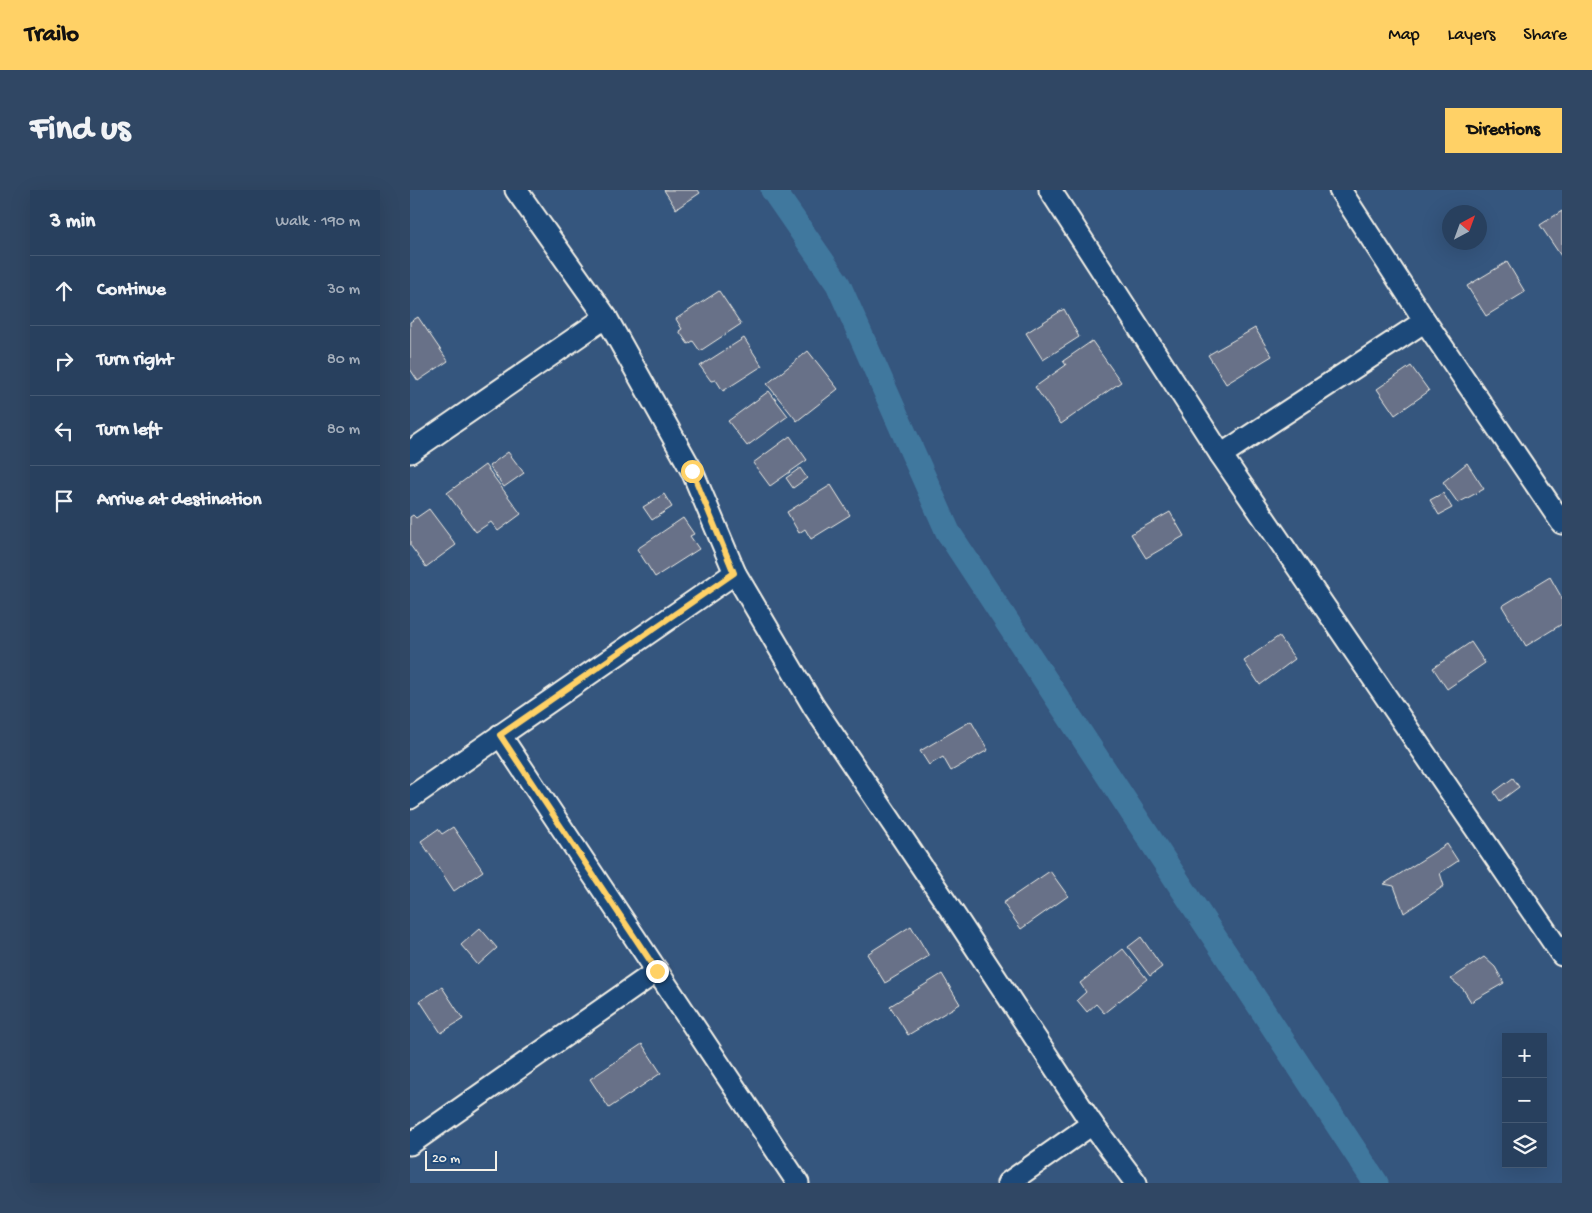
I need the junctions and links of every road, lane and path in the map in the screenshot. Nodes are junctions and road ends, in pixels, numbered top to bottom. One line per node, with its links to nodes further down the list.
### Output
1 (516, 190): 4 (street)
2 (1050, 190): 7 (street)
3 (1340, 190): 5 (street)
4 (606, 317): 6 (street); 9 (street)
5 (1425, 321): 7 (street); 8 (street)
6 (410, 452)
7 (1221, 455): 12 (street)
8 (1560, 515)
9 (734, 573): 10 (street); 14 (street)
10 (500, 735): 11 (street); 13 (street)
11 (410, 798)
12 (1562, 955)
13 (657, 971): 15 (street); 16 (street)
14 (1092, 1124): 17 (street); 18 (street)
15 (410, 1144)
16 (798, 1183)
17 (1008, 1183)
18 (1136, 1183)

